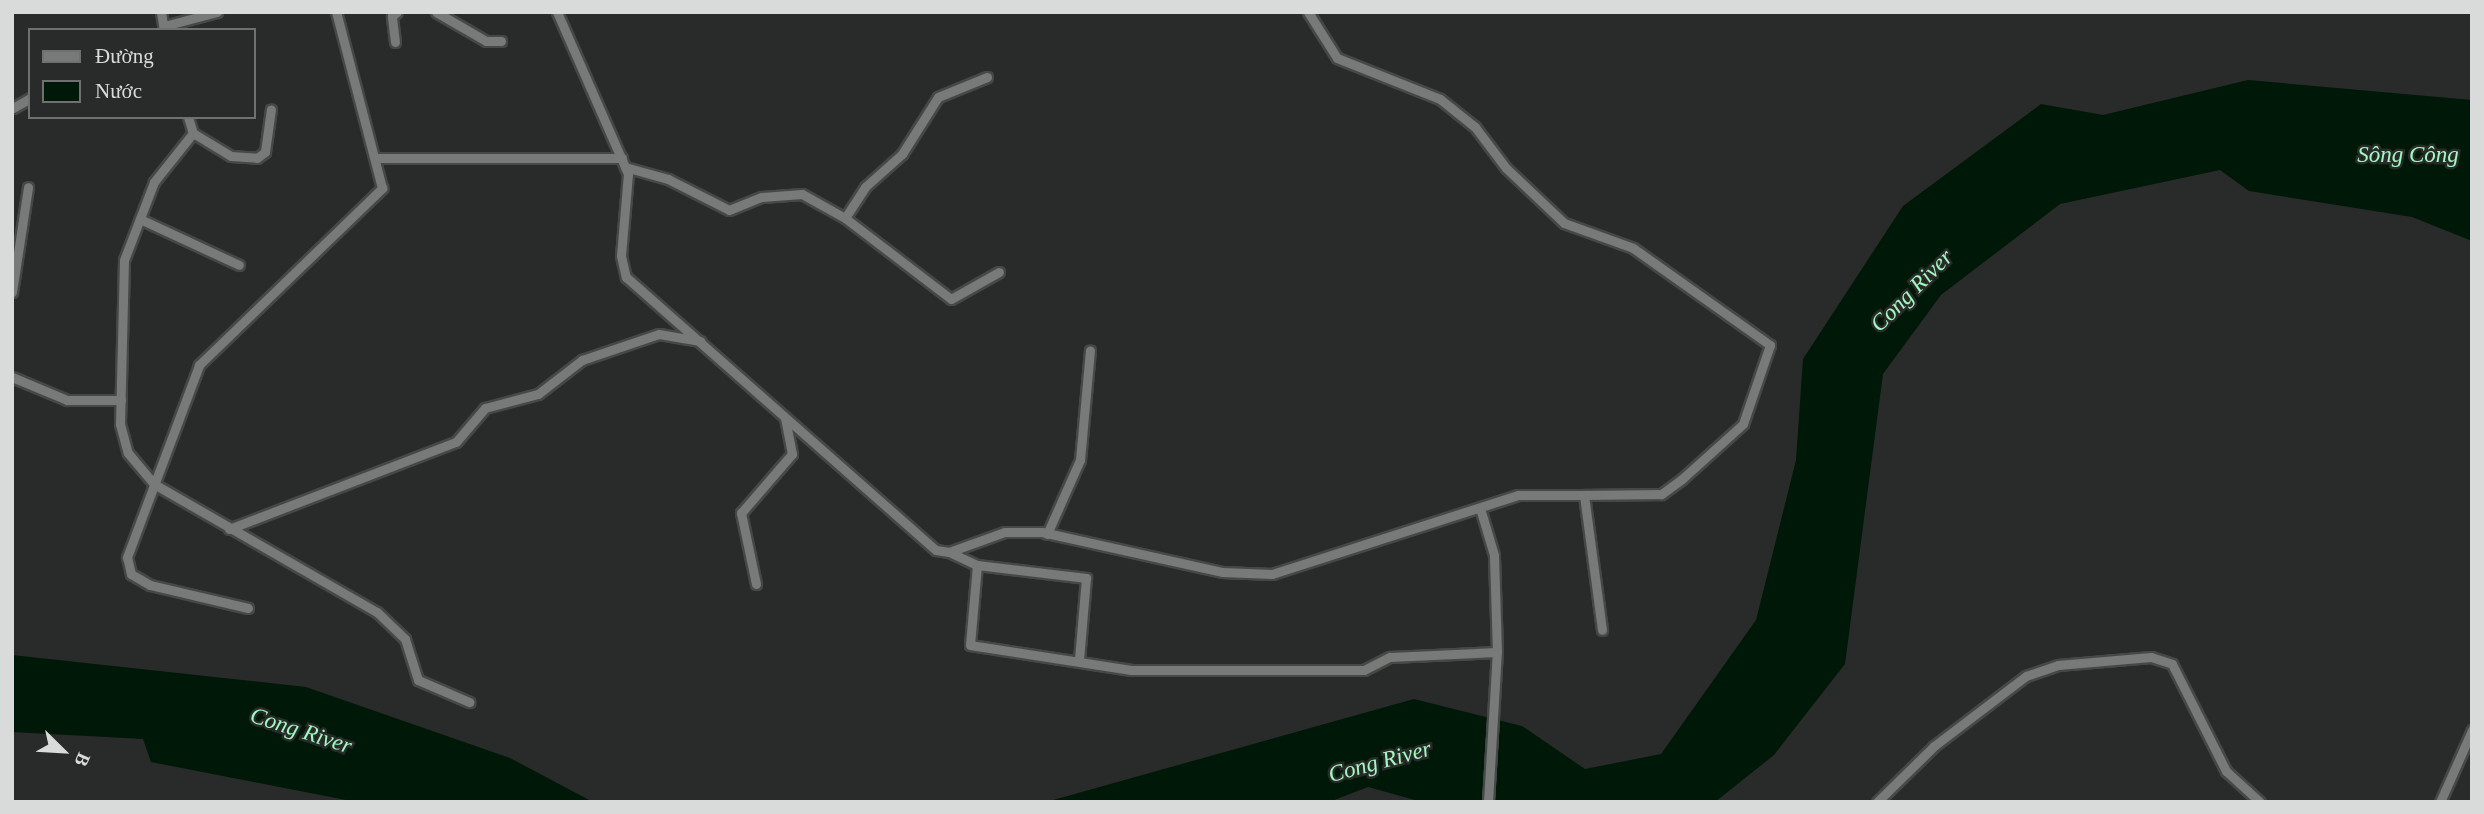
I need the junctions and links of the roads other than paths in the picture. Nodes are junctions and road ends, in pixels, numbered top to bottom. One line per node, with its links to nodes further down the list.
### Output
1 (161, 12): 8 (street)
2 (216, 12): 8 (street)
3 (335, 12): 15 (street)
4 (397, 12): 10 (street)
5 (436, 12): 9 (street)
6 (557, 12): 16 (street)
7 (1308, 12): 29 (street)
8 (164, 28)
9 (501, 41)
10 (395, 42)
11 (987, 77): 18 (street)
12 (271, 109): 14 (street)
13 (189, 119): 14 (street)
14 (193, 133): 19 (street)
15 (375, 158): 16 (street); 28 (street)
16 (623, 163): 18 (street); 23 (street)
17 (28, 187): 22 (street)
18 (845, 218): 21 (street)
19 (140, 219): 20 (street); 26 (street)
20 (239, 265)
21 (999, 272)
22 (12, 292)
23 (700, 341): 27 (street); 31 (street)
24 (1090, 350): 32 (street)
25 (12, 377): 26 (street)
26 (121, 400): 28 (street)
27 (785, 416): 33 (street); 35 (street)
28 (154, 484): 31 (street); 36 (street)
29 (1584, 495): 30 (street); 37 (street)
30 (1480, 508): 32 (street); 38 (street)
31 (229, 529): 40 (street)
32 (1047, 534): 33 (street)
33 (949, 552): 34 (street)
34 (977, 565): 39 (street); 39 (street)
35 (756, 584)
36 (248, 608)
37 (1602, 629)
38 (1497, 652): 39 (street); 42 (street)
39 (1079, 659)
40 (469, 702)
41 (2472, 730): 45 (street)
42 (1488, 802)
43 (1877, 802): 44 (street)
44 (2260, 802)
45 (2440, 802)

